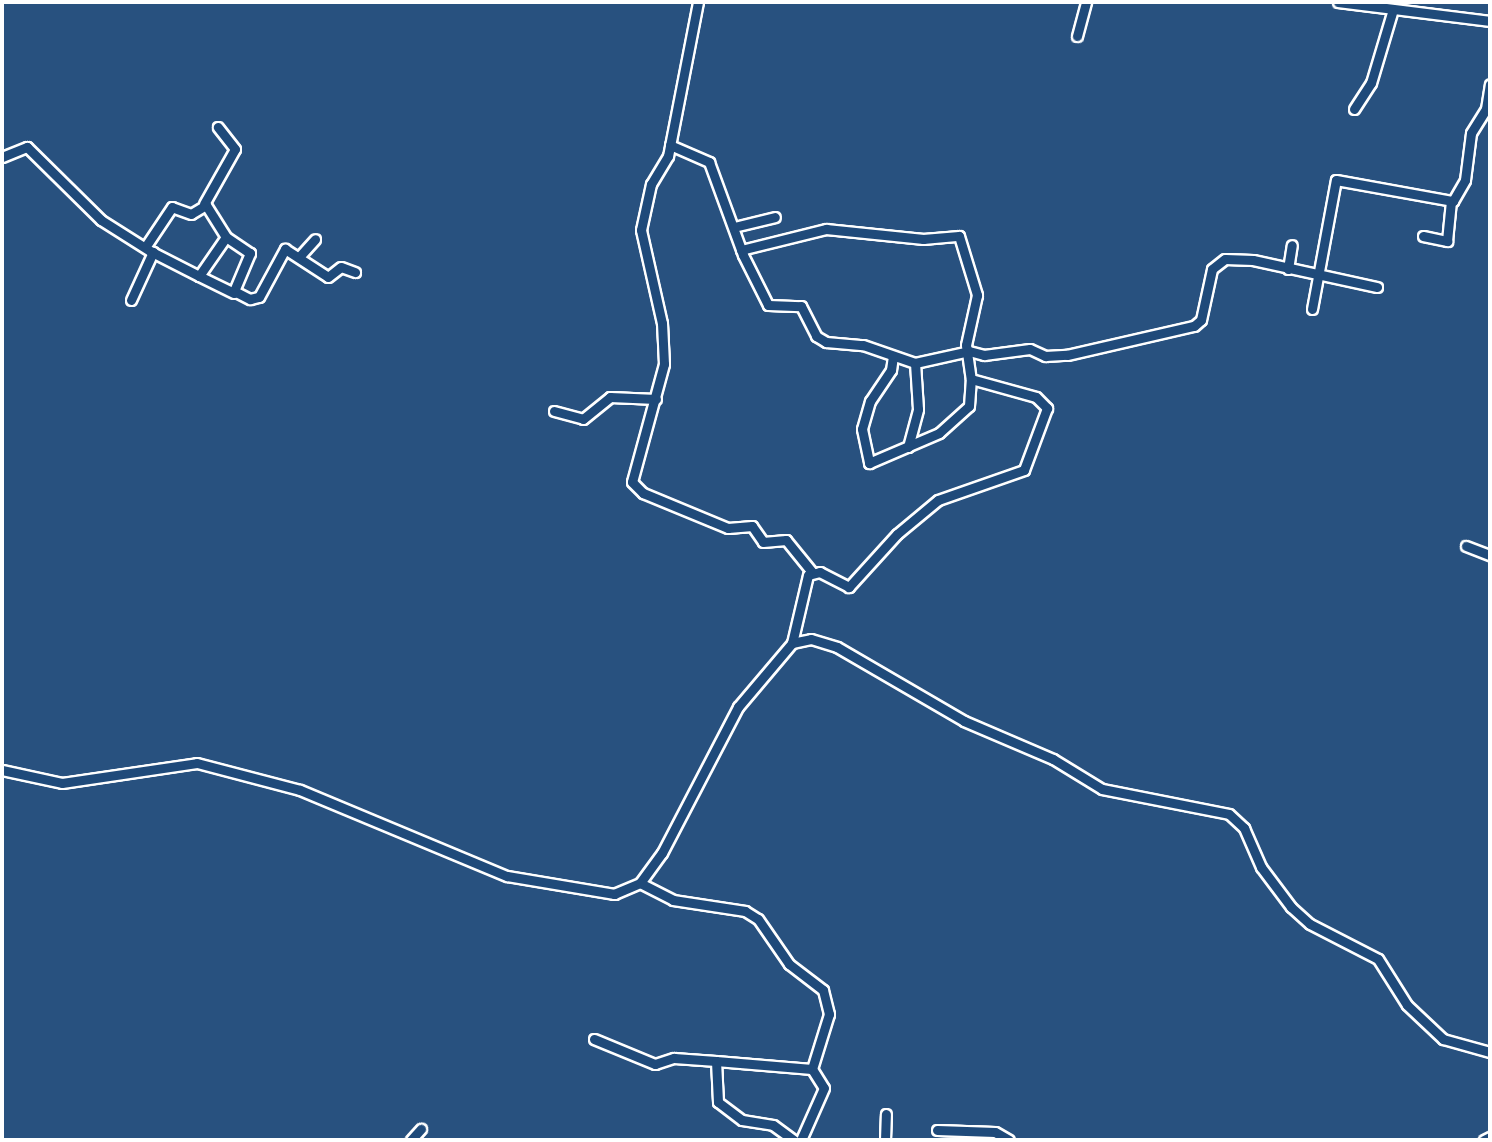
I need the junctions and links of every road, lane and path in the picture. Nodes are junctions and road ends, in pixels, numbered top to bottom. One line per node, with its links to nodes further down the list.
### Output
1 (698, 2): 10 (street)
2 (1086, 2): 6 (street)
3 (1338, 2): 4 (street)
4 (1393, 9): 5 (street); 8 (street)
5 (1490, 21)
6 (1077, 36)
7 (1490, 84): 12 (street)
8 (1354, 109)
9 (218, 127): 13 (street)
10 (670, 145): 15 (street); 35 (street)
11 (2, 157): 20 (street)
12 (1451, 201): 16 (street); 26 (street)
13 (204, 204): 17 (street); 20 (street)
14 (775, 217): 15 (street)
15 (734, 227): 21 (street)
16 (1423, 236)
17 (226, 237): 25 (street); 28 (street)
18 (315, 239): 22 (street)
19 (1292, 245): 23 (street)
20 (149, 249): 25 (street); 29 (street)
21 (741, 250): 31 (street); 32 (street)
22 (299, 257): 24 (street); 28 (street)
23 (1288, 269): 26 (street); 31 (street)
24 (355, 272)
25 (199, 276): 28 (street)
26 (1317, 277): 27 (street); 30 (street)
27 (1377, 287)
28 (234, 293)
29 (131, 300)
30 (1312, 309)
31 (966, 352): 33 (street); 34 (street)
32 (893, 356): 33 (street); 37 (street)
33 (915, 363): 37 (street)
34 (971, 379): 37 (street); 40 (street)
35 (656, 399): 36 (street); 40 (street)
36 (554, 411)
37 (908, 447)
38 (1466, 546): 39 (street)
39 (1490, 555)
40 (812, 572): 41 (street)
41 (792, 643): 43 (street); 45 (street)
42 (2, 770): 43 (street)
43 (640, 883): 47 (street)
44 (594, 1039): 46 (street)
45 (1490, 1052)
46 (716, 1061): 47 (street); 53 (street)
47 (812, 1069): 54 (street)
48 (886, 1114): 55 (street)
49 (421, 1129): 52 (street)
50 (937, 1130): 56 (street)
51 (1490, 1137): 57 (street)
52 (411, 1140)
53 (794, 1140)
54 (801, 1140)
55 (885, 1140)
56 (1009, 1140)
57 (1484, 1140)

